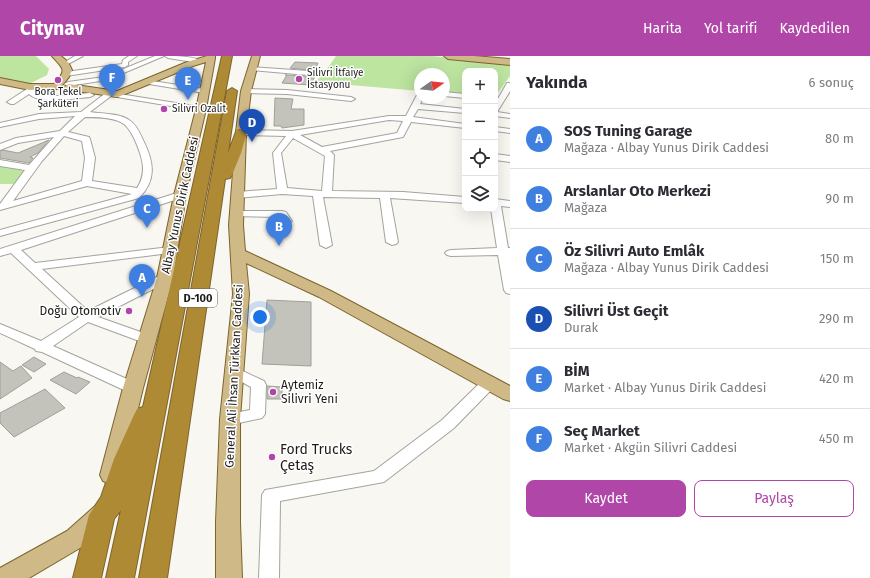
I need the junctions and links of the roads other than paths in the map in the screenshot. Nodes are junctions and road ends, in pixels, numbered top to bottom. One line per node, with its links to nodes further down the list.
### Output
1 (56, 56): 15 (main road)
2 (80, 56): 15 (street)
3 (134, 56): 17 (street)
4 (160, 56): 16 (street)
5 (168, 56): 13 (street)
6 (227, 56): 34 (highway, D-100)
7 (237, 56): 59 (highway, D-100)
8 (256, 56): 18 (main road, General Ali İhsan Türkkan Caddesi)
9 (448, 56): 14 (main road)
10 (472, 56): 12 (main road)
11 (211, 57): 13 (main road); 34 (main road, Albay Yunus Dirik Caddesi)
12 (490, 57): 14 (main road)
13 (199, 61): 21 (main road)
14 (510, 61)
15 (66, 63): 22 (main road)
16 (143, 63): 17 (street); 22 (street)
17 (125, 65): 22 (street)
18 (252, 69): 19 (street); 23 (main road, General Ali İhsan Türkkan Caddesi)
19 (308, 73)
20 (0, 81): 25 (main road)
21 (149, 82): 26 (main road); 34 (street)
22 (63, 83): 25 (main road); 26 (main road)
23 (250, 85): 30 (street); 45 (main road, General Ali İhsan Türkkan Caddesi)
24 (510, 85): 31 (street)
25 (33, 89): 27 (street); 33 (street)
26 (110, 94): 34 (street); 37 (street)
27 (90, 95)
28 (450, 95): 29 (street)
29 (462, 96)
30 (350, 99)
31 (498, 99): 32 (street)
32 (510, 101)
33 (11, 102)
34 (206, 104): 61 (main road, Albay Yunus Dirik Caddesi); 91 (highway, D-100)
35 (415, 106): 36 (street); 40 (street)
36 (462, 111)
37 (84, 114): 41 (street); 46 (street); 58 (street)
38 (498, 114): 39 (street)
39 (510, 116)
40 (409, 119): 42 (street); 47 (street); 51 (street)
41 (0, 125)
42 (462, 126)
43 (498, 129): 44 (street)
44 (510, 131)
45 (241, 132): 47 (street); 59 (highway); 62 (main road, General Ali İhsan Türkkan Caddesi)
46 (63, 133): 48 (street); 50 (street); 56 (street)
47 (292, 134): 51 (street); 57 (street)
48 (24, 139): 49 (street); 50 (street)
49 (0, 147)
50 (47, 149): 55 (street)
51 (322, 150): 60 (street)
52 (498, 157): 53 (street)
53 (510, 159)
54 (0, 163): 55 (street)
55 (30, 168): 67 (street)
56 (87, 183): 58 (street); 67 (street)
57 (282, 191): 60 (street); 62 (street)
58 (140, 192): 71 (street)
59 (215, 194): 94 (highway, D-100)
60 (322, 194): 63 (street); 73 (street)
61 (180, 195): 74 (street); 75 (main road, Albay Yunus Dirik Caddesi)
62 (238, 195): 69 (main road, General Ali İhsan Türkkan Caddesi)
63 (385, 195): 64 (street); 72 (street)
64 (462, 200)
65 (498, 202): 66 (street)
66 (510, 204)
67 (2, 206)
68 (497, 212): 76 (street)
69 (236, 214): 70 (street); 78 (main road, General Ali İhsan Türkkan Caddesi)
70 (287, 221)
71 (0, 233)
72 (392, 242)
73 (326, 245)
74 (12, 248): 77 (street); 80 (street)
75 (170, 250): 80 (street); 81 (main road, Albay Yunus Dirik Caddesi)
76 (507, 252): 79 (street); 82 (street)
77 (0, 253)
78 (238, 253): 87 (main road, General Ali İhsan Türkkan Caddesi); 88 (main road)
79 (451, 253)
80 (33, 267): 83 (street)
81 (165, 278): 83 (street); 85 (main road, Albay Yunus Dirik Caddesi)
82 (510, 290)
83 (87, 317): 85 (street); 86 (street)
84 (0, 328): 86 (street)
85 (147, 340): 89 (main road, Albay Yunus Dirik Caddesi)
86 (41, 348): 89 (street)
87 (234, 372): 92 (main road, General Ali İhsan Türkkan Caddesi); 92 (street)
88 (490, 382): 90 (main road); 101 (street)
89 (132, 388): 93 (main road, Albay Yunus Dirik Caddesi)
90 (510, 394)
91 (156, 401): 93 (highway); 97 (highway, D-100)
92 (230, 419): 100 (main road, General Ali İhsan Türkkan Caddesi)
93 (102, 515): 95 (main road); 96 (highway)
94 (159, 539): 98 (highway, D-100); 99 (highway)
95 (6, 578)
96 (87, 578)
97 (120, 578)
98 (153, 578)
99 (159, 578)
100 (229, 578)
101 (269, 578)

